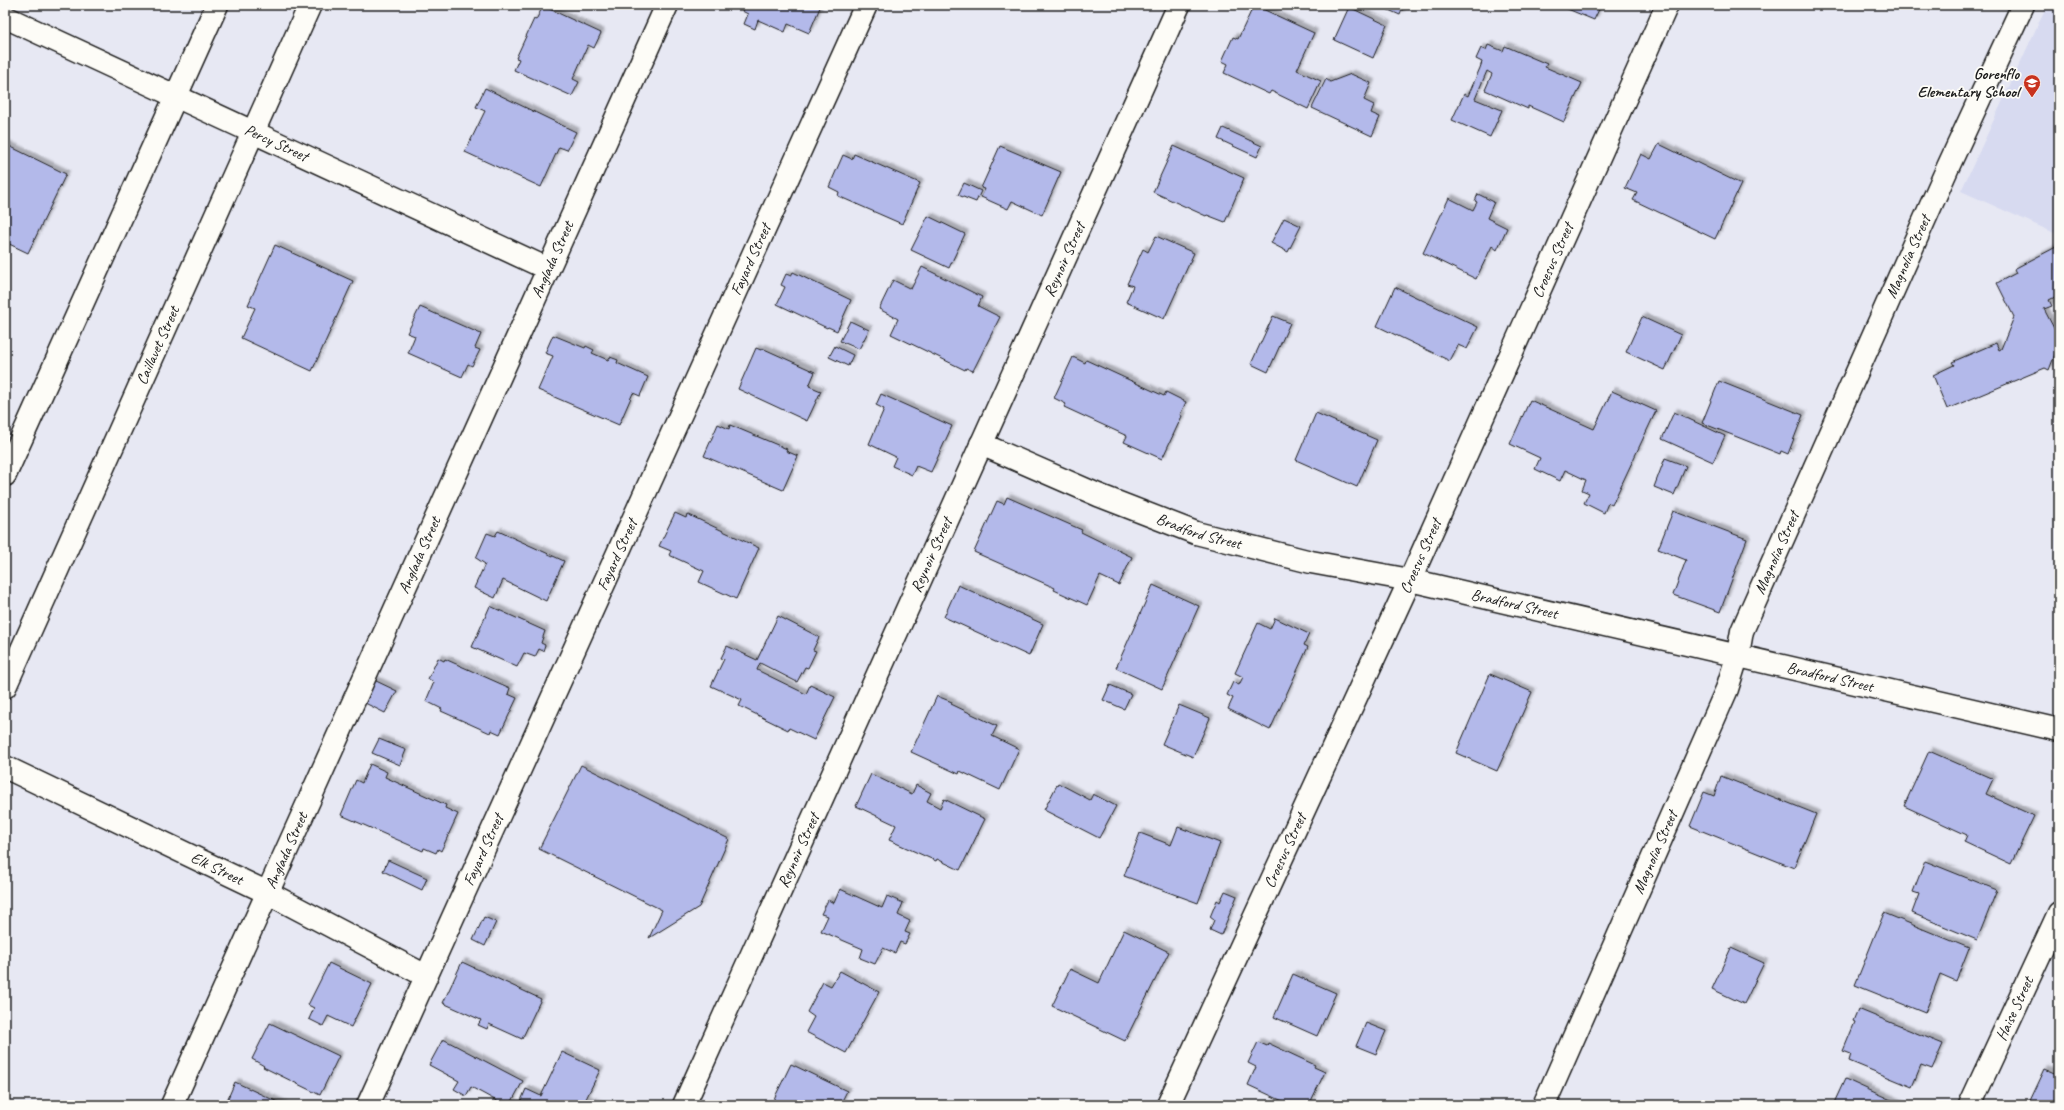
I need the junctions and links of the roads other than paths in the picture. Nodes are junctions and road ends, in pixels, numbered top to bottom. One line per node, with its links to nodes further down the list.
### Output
1 (217, 5): 9 (street)
2 (310, 5): 10 (street, Caillavet Street)
3 (667, 5): 11 (street, Anglada Street)
4 (866, 5): 21 (street, Fayard Street)
5 (1179, 5): 12 (street, Reynoir Street)
6 (1668, 5): 14 (street, Croesus Street)
7 (2023, 5): 15 (street, Magnolia Street)
8 (5, 17): 9 (street, Percy Street)
9 (175, 96): 10 (street, Percy Street); 13 (street)
10 (253, 132): 11 (street, Percy Street); 16 (street, Caillavet Street)
11 (548, 269): 19 (street, Anglada Street)
12 (981, 444): 14 (street, Bradford Street); 24 (street, Reynoir Street)
13 (5, 476)
14 (1410, 580): 15 (street, Bradford Street); 25 (street, Croesus Street)
15 (1738, 654): 17 (street, Bradford Street); 26 (street, Magnolia Street)
16 (5, 687)
17 (2059, 730)
18 (5, 767): 19 (street, Elk Street)
19 (268, 893): 21 (street, Elk Street); 22 (street, Anglada Street)
20 (2059, 913): 27 (street, Haise Street)
21 (426, 976): 23 (street, Fayard Street)
22 (172, 1105)
23 (368, 1105)
24 (684, 1105)
25 (1168, 1105)
26 (1544, 1105)
27 (1970, 1105)

